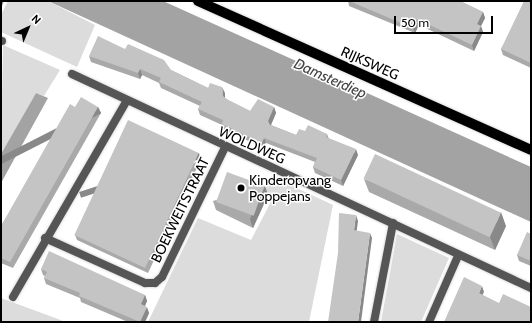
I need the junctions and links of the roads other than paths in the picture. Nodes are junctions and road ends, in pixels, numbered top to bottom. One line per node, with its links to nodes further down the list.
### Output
1 (198, 1): 5 (main road, RIJKSWEG)
2 (72, 74): 3 (street, WOLDWEG)
3 (126, 102): 4 (street, WOLDWEG); 7 (street)
4 (225, 147): 6 (street, WOLDWEG); 7 (street, BOEKWEITSTRAAT)
5 (531, 150)
6 (393, 223): 8 (street, WOLDWEG); 11 (street)
7 (45, 238): 10 (street)
8 (458, 256): 9 (street, WOLDWEG); 12 (street)
9 (531, 288)
10 (13, 297)
11 (374, 322)
12 (429, 322)

